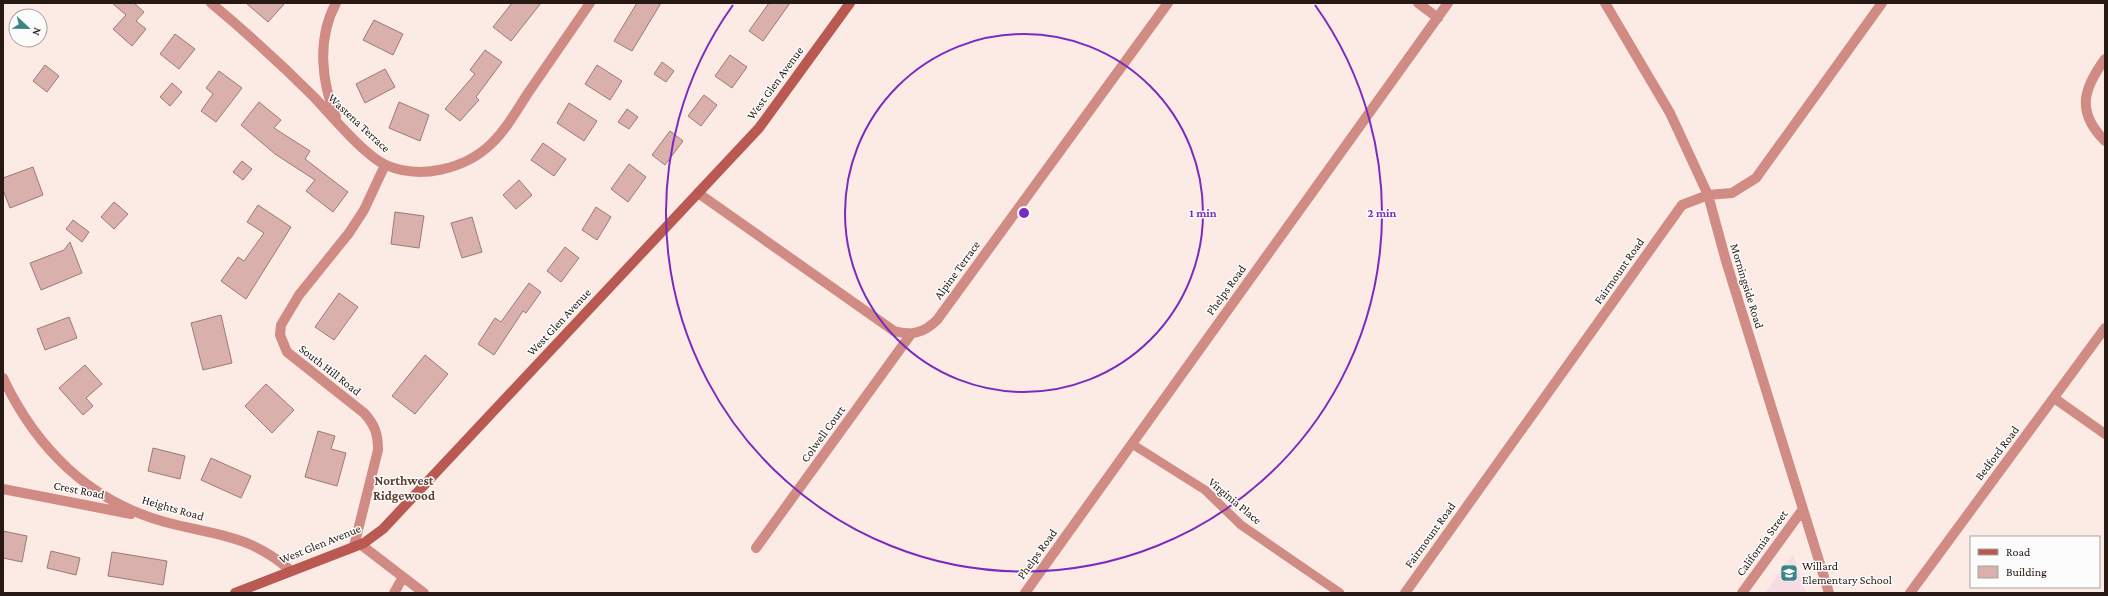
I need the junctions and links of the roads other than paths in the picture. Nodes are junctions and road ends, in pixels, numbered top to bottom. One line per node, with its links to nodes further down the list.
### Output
1 (211, 3): 12 (street, Wastena Terrace)
2 (336, 3): 12 (street)
3 (590, 3): 14 (street, Wastena Terrace)
4 (850, 3): 15 (street, West Glen Avenue)
5 (1168, 3): 18 (street, Alpine Terrace)
6 (1418, 3): 10 (street)
7 (1448, 3): 10 (street, Phelps Road)
8 (1605, 3): 16 (street, Morningside Road)
9 (1882, 3): 16 (street, Fairmount Road)
10 (1438, 18): 22 (street, Phelps Road)
11 (2105, 59): 13 (street)
12 (340, 124): 14 (street, Wastena Terrace)
13 (2105, 141)
14 (385, 165): 26 (street, South Hill Road)
15 (698, 193): 18 (street); 26 (street, West Glen Avenue)
16 (1708, 195): 24 (street, Morningside Road); 35 (street, Fairmount Road)
17 (2105, 328): 20 (street, Bedford Road)
18 (911, 334): 27 (street, Colwell Court)
19 (3, 378): 25 (street, Heights Road)
20 (2054, 398): 21 (street); 38 (street, Bedford Road)
21 (2105, 434)
22 (1132, 444): 33 (street, Phelps Road); 34 (lane, Virginia Place)
23 (3, 489): 25 (street, Crest Road)
24 (1803, 509): 36 (street, California Street); 37 (street, Morningside Road)
25 (149, 517): 28 (street, Heights Road)
26 (357, 545): 28 (street, West Glen Avenue); 29 (street)
27 (756, 548)
28 (290, 570): 30 (street, West Glen Avenue)
29 (403, 577): 31 (street); 32 (street)
30 (235, 593)
31 (394, 593)
32 (424, 593)
33 (1025, 593)
34 (1340, 593)
35 (1404, 593)
36 (1742, 593)
37 (1829, 593)
38 (1910, 593)

